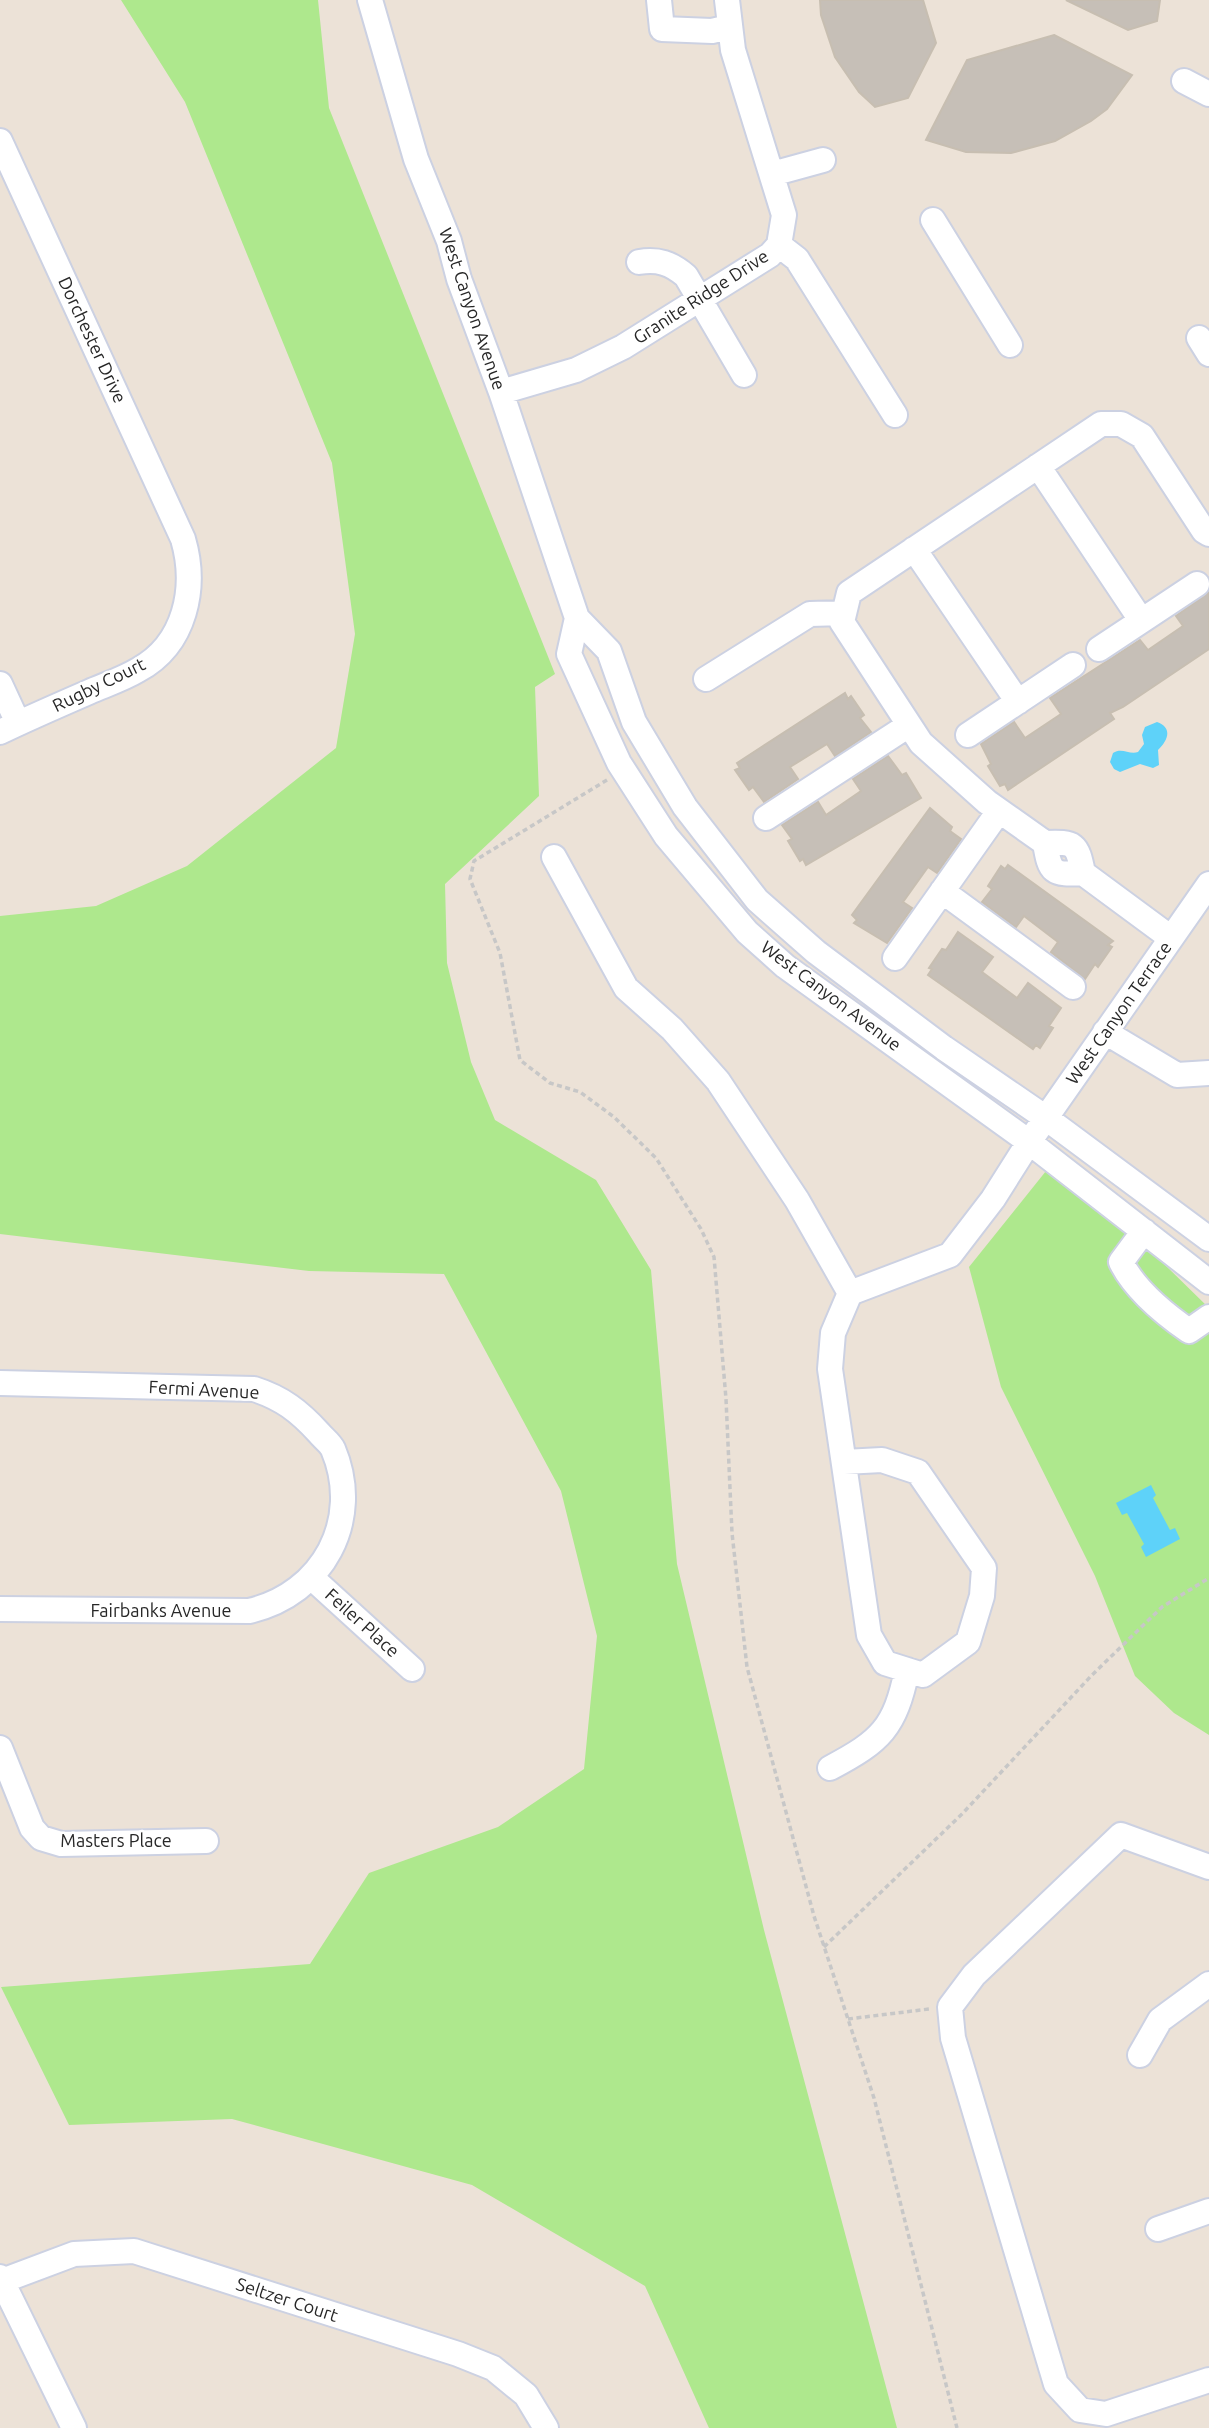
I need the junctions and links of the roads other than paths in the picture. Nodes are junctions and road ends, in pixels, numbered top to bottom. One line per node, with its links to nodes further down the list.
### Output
1 (370, 0): 16 (street, West Canyon Avenue)
2 (659, 0): 4 (street)
3 (727, 0): 4 (street, Granite Ridge Drive)
4 (729, 27): 9 (street, Granite Ridge Drive)
5 (1184, 81): 6 (street)
6 (1209, 94)
7 (0, 141): 20 (street, Dorchester Drive)
8 (823, 160): 9 (street)
9 (772, 174): 11 (street, Granite Ridge Drive)
10 (933, 220): 14 (street)
11 (779, 245): 13 (street, Granite Ridge Drive); 17 (street)
12 (639, 262): 13 (street)
13 (700, 299): 15 (street); 16 (street, Granite Ridge Drive)
14 (1010, 345)
15 (744, 375)
16 (502, 392): 24 (street, West Canyon Avenue)
17 (895, 415)
18 (1038, 466): 19 (street); 21 (street); 25 (street)
19 (1209, 534)
20 (183, 539): 32 (street, Rugby Court)
21 (914, 549): 23 (street); 30 (street)
22 (1197, 584): 25 (street)
23 (844, 612): 28 (street); 31 (street)
24 (577, 618): 44 (street, West Canyon Avenue); 45 (street, West Canyon Avenue)
25 (1141, 620): 26 (street)
26 (1099, 649)
27 (1073, 665): 30 (street)
28 (706, 678)
29 (0, 684): 32 (street)
30 (1018, 702): 33 (street)
31 (909, 725): 34 (street); 35 (street)
32 (9, 728)
33 (968, 735)
34 (999, 811): 38 (street); 39 (street)
35 (765, 818)
36 (554, 857): 49 (street)
37 (1209, 884): 39 (street, West Canyon Terrace)
38 (942, 891): 40 (street); 41 (street)
39 (1171, 938): 42 (street, West Canyon Terrace)
40 (895, 958)
41 (1073, 987)
42 (1105, 1032): 43 (street); 44 (street, West Canyon Terrace)
43 (1209, 1073)
44 (1046, 1118): 45 (street, West Canyon Terrace); 47 (street, West Canyon Avenue)
45 (1029, 1142): 46 (street, West Canyon Avenue); 49 (street, West Canyon Terrace)
46 (1144, 1231): 48 (street, West Canyon Avenue); 50 (street)
47 (1209, 1239)
48 (1209, 1282)
49 (850, 1293): 52 (street)
50 (1209, 1317)
51 (0, 1383): 53 (street, Fermi Avenue)
52 (844, 1462): 56 (street); 56 (street)
53 (311, 1577): 54 (street, Fairbanks Avenue); 55 (street, Feiler Place)
54 (0, 1609)
55 (412, 1669)
56 (907, 1670): 58 (street)
57 (0, 1748): 59 (street, Masters Place)
58 (830, 1769)
59 (206, 1841)
60 (1209, 1867): 66 (street)
61 (1209, 1984): 62 (street)
62 (1140, 2054)
63 (1209, 2211): 64 (street)
64 (1158, 2229)
65 (1, 2279): 67 (street); 68 (street, Seltzer Court)
66 (1209, 2380)
67 (74, 2428)
68 (546, 2428)

